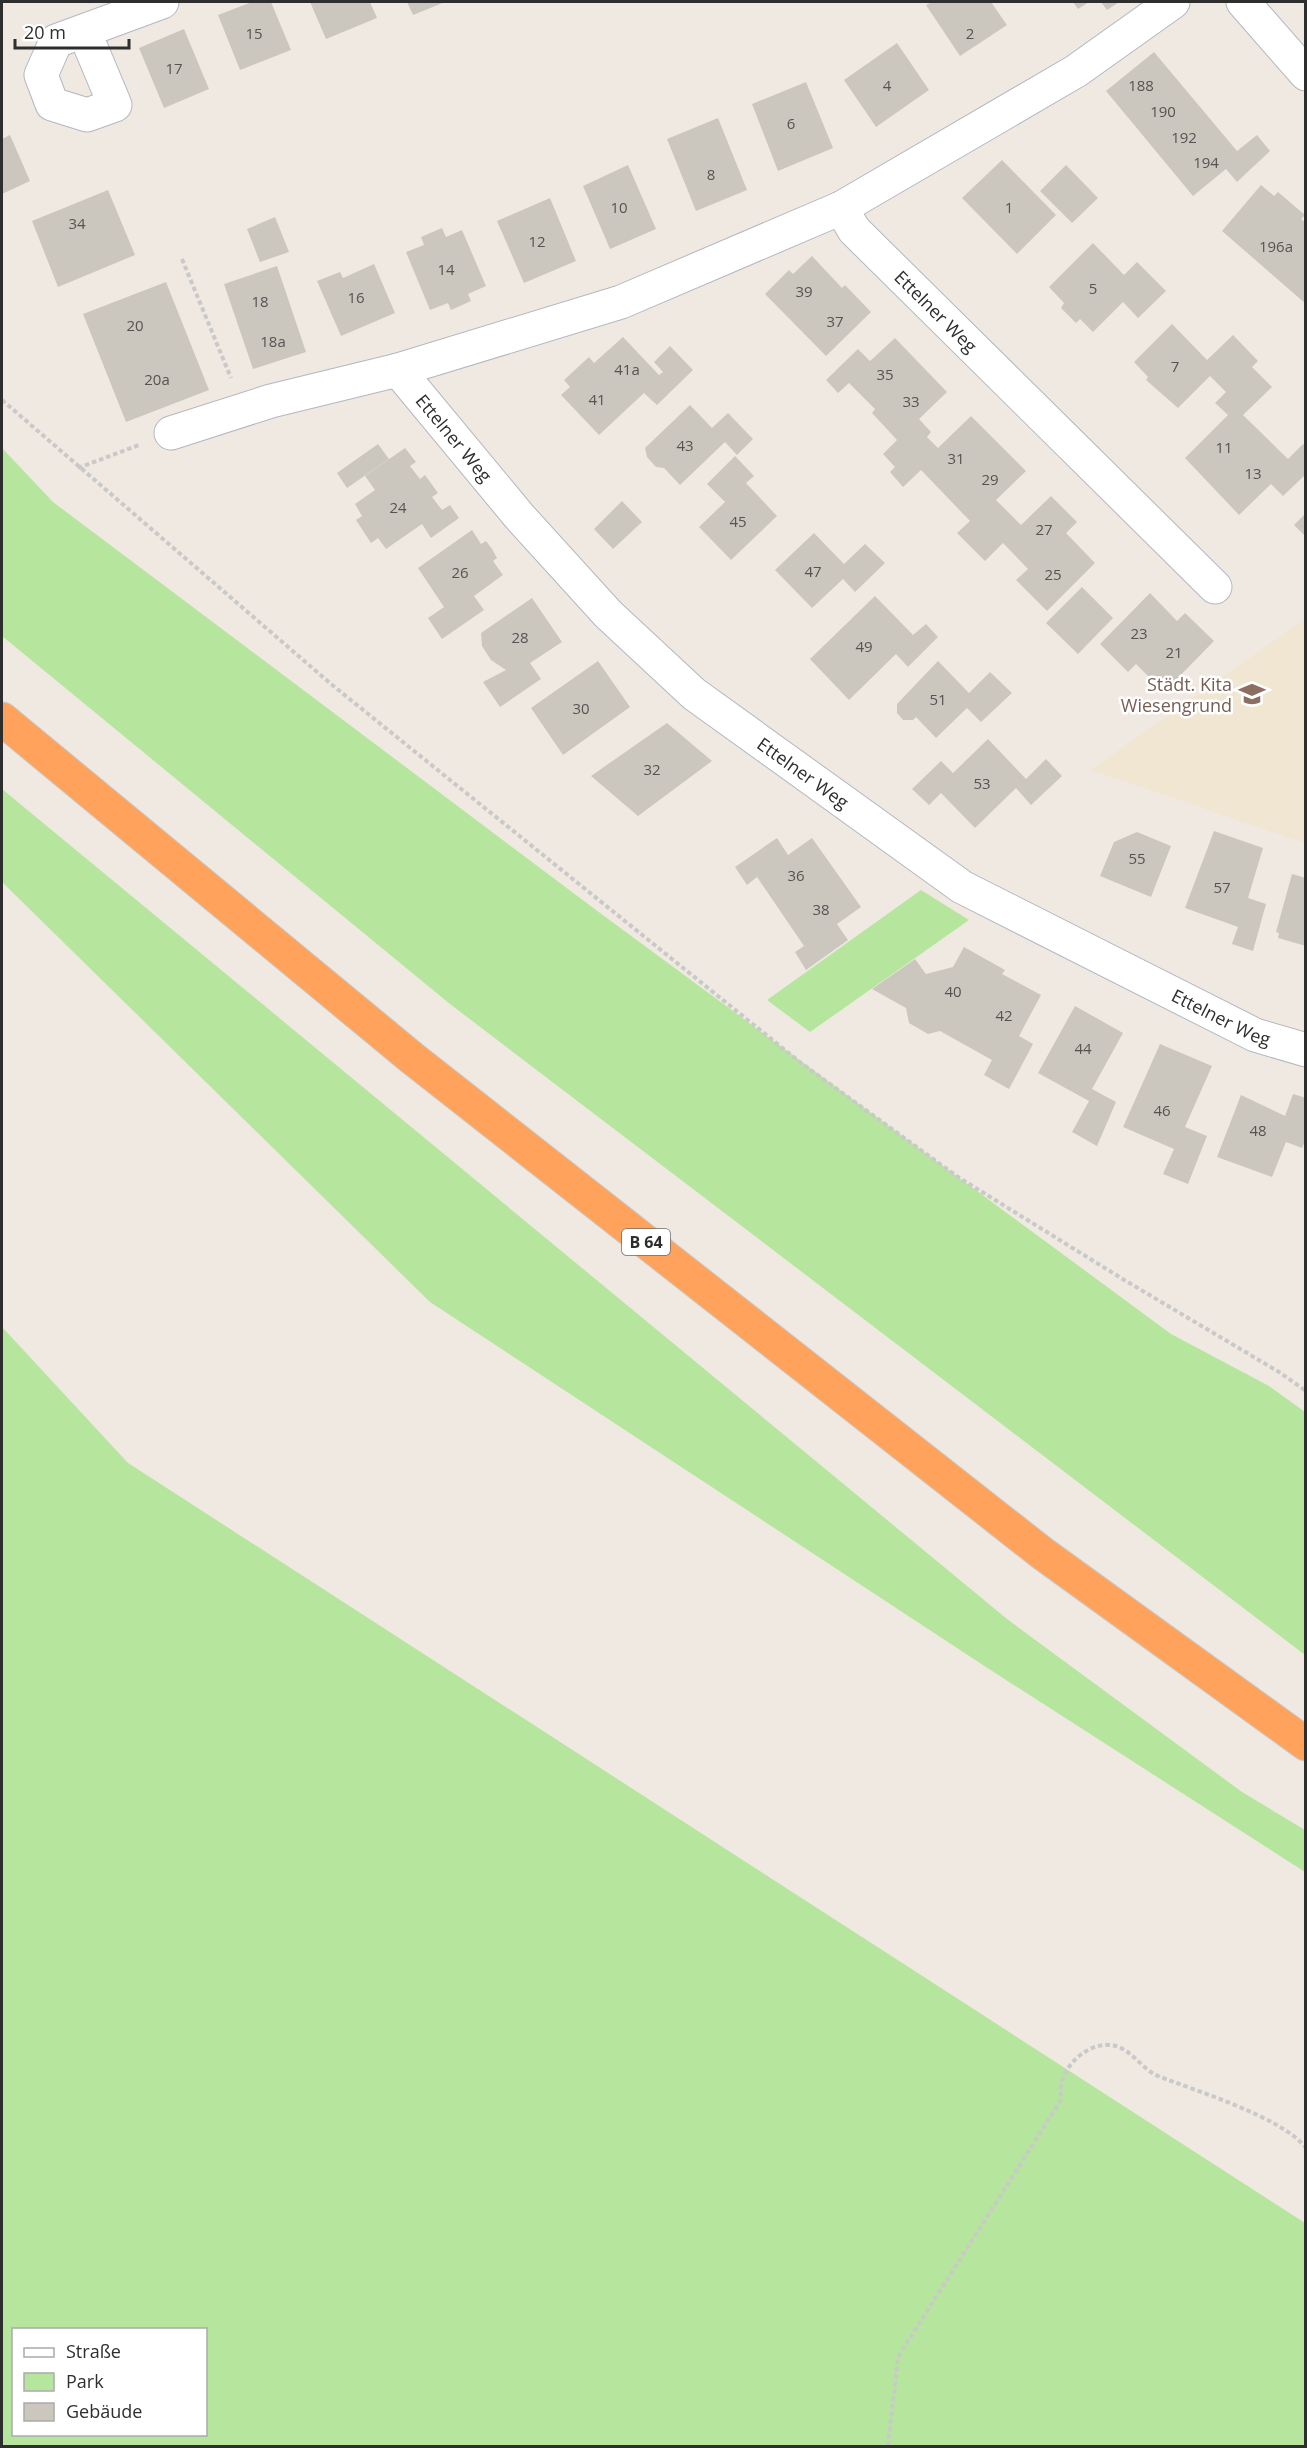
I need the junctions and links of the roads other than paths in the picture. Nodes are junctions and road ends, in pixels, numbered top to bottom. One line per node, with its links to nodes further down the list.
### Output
1 (162, 2): 4 (street)
2 (1173, 2): 6 (street)
3 (1243, 2): 5 (street)
4 (84, 31)
5 (1305, 74)
6 (841, 208): 7 (street); 9 (street, Ettelner Weg)
7 (398, 370): 8 (street); 11 (street, Ettelner Weg)
8 (171, 433)
9 (1215, 587)
10 (2, 719): 12 (highway, B 64)
11 (1305, 1050)
12 (1305, 1744)

